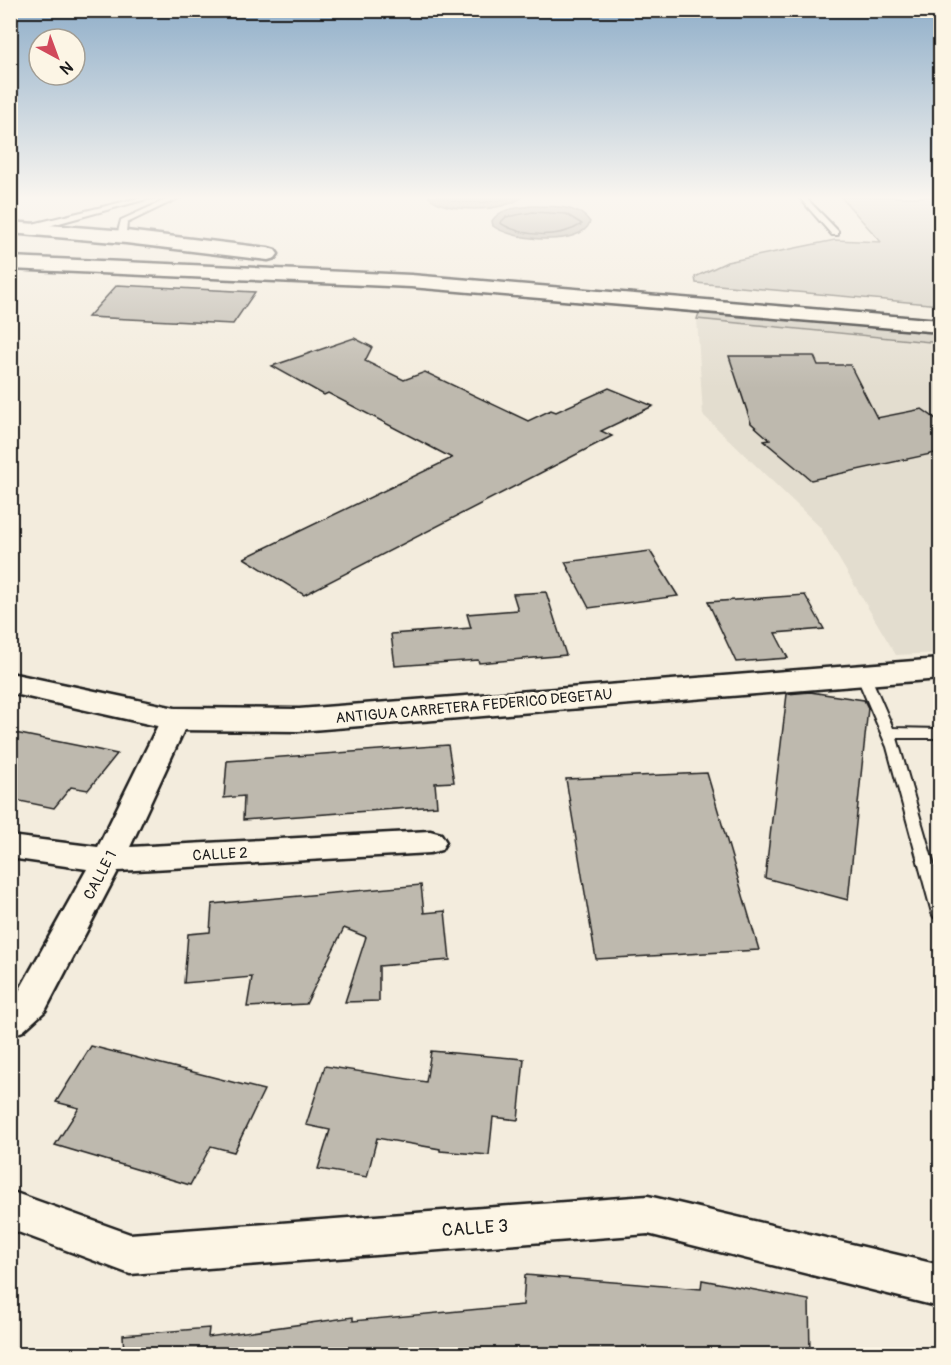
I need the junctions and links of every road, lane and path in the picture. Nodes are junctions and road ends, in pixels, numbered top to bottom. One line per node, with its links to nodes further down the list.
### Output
1 (289, 261): 3 (main road)
2 (310, 261): 3 (main road)
3 (320, 262): 5 (main road)
4 (10, 263): 6 (main road)
5 (940, 310)
6 (940, 326)
7 (940, 669): 8 (main road, ANTIGUA CARRETERA FEDERICO DEGETAU)
8 (863, 675): 10 (main road, ANTIGUA CARRETERA FEDERICO DEGETAU); 11 (lane)
9 (10, 683): 10 (main road, ANTIGUA CARRETERA FEDERICO DEGETAU)
10 (175, 719): 15 (street, CALLE 1)
11 (888, 733): 12 (lane); 16 (lane)
12 (940, 733)
13 (430, 842): 15 (street, CALLE 2)
14 (10, 847): 15 (street, CALLE 2)
15 (108, 860): 17 (street, CALLE 1)
16 (940, 913)
17 (10, 1021)
18 (10, 1210): 19 (street, CALLE 3)
19 (940, 1286)

